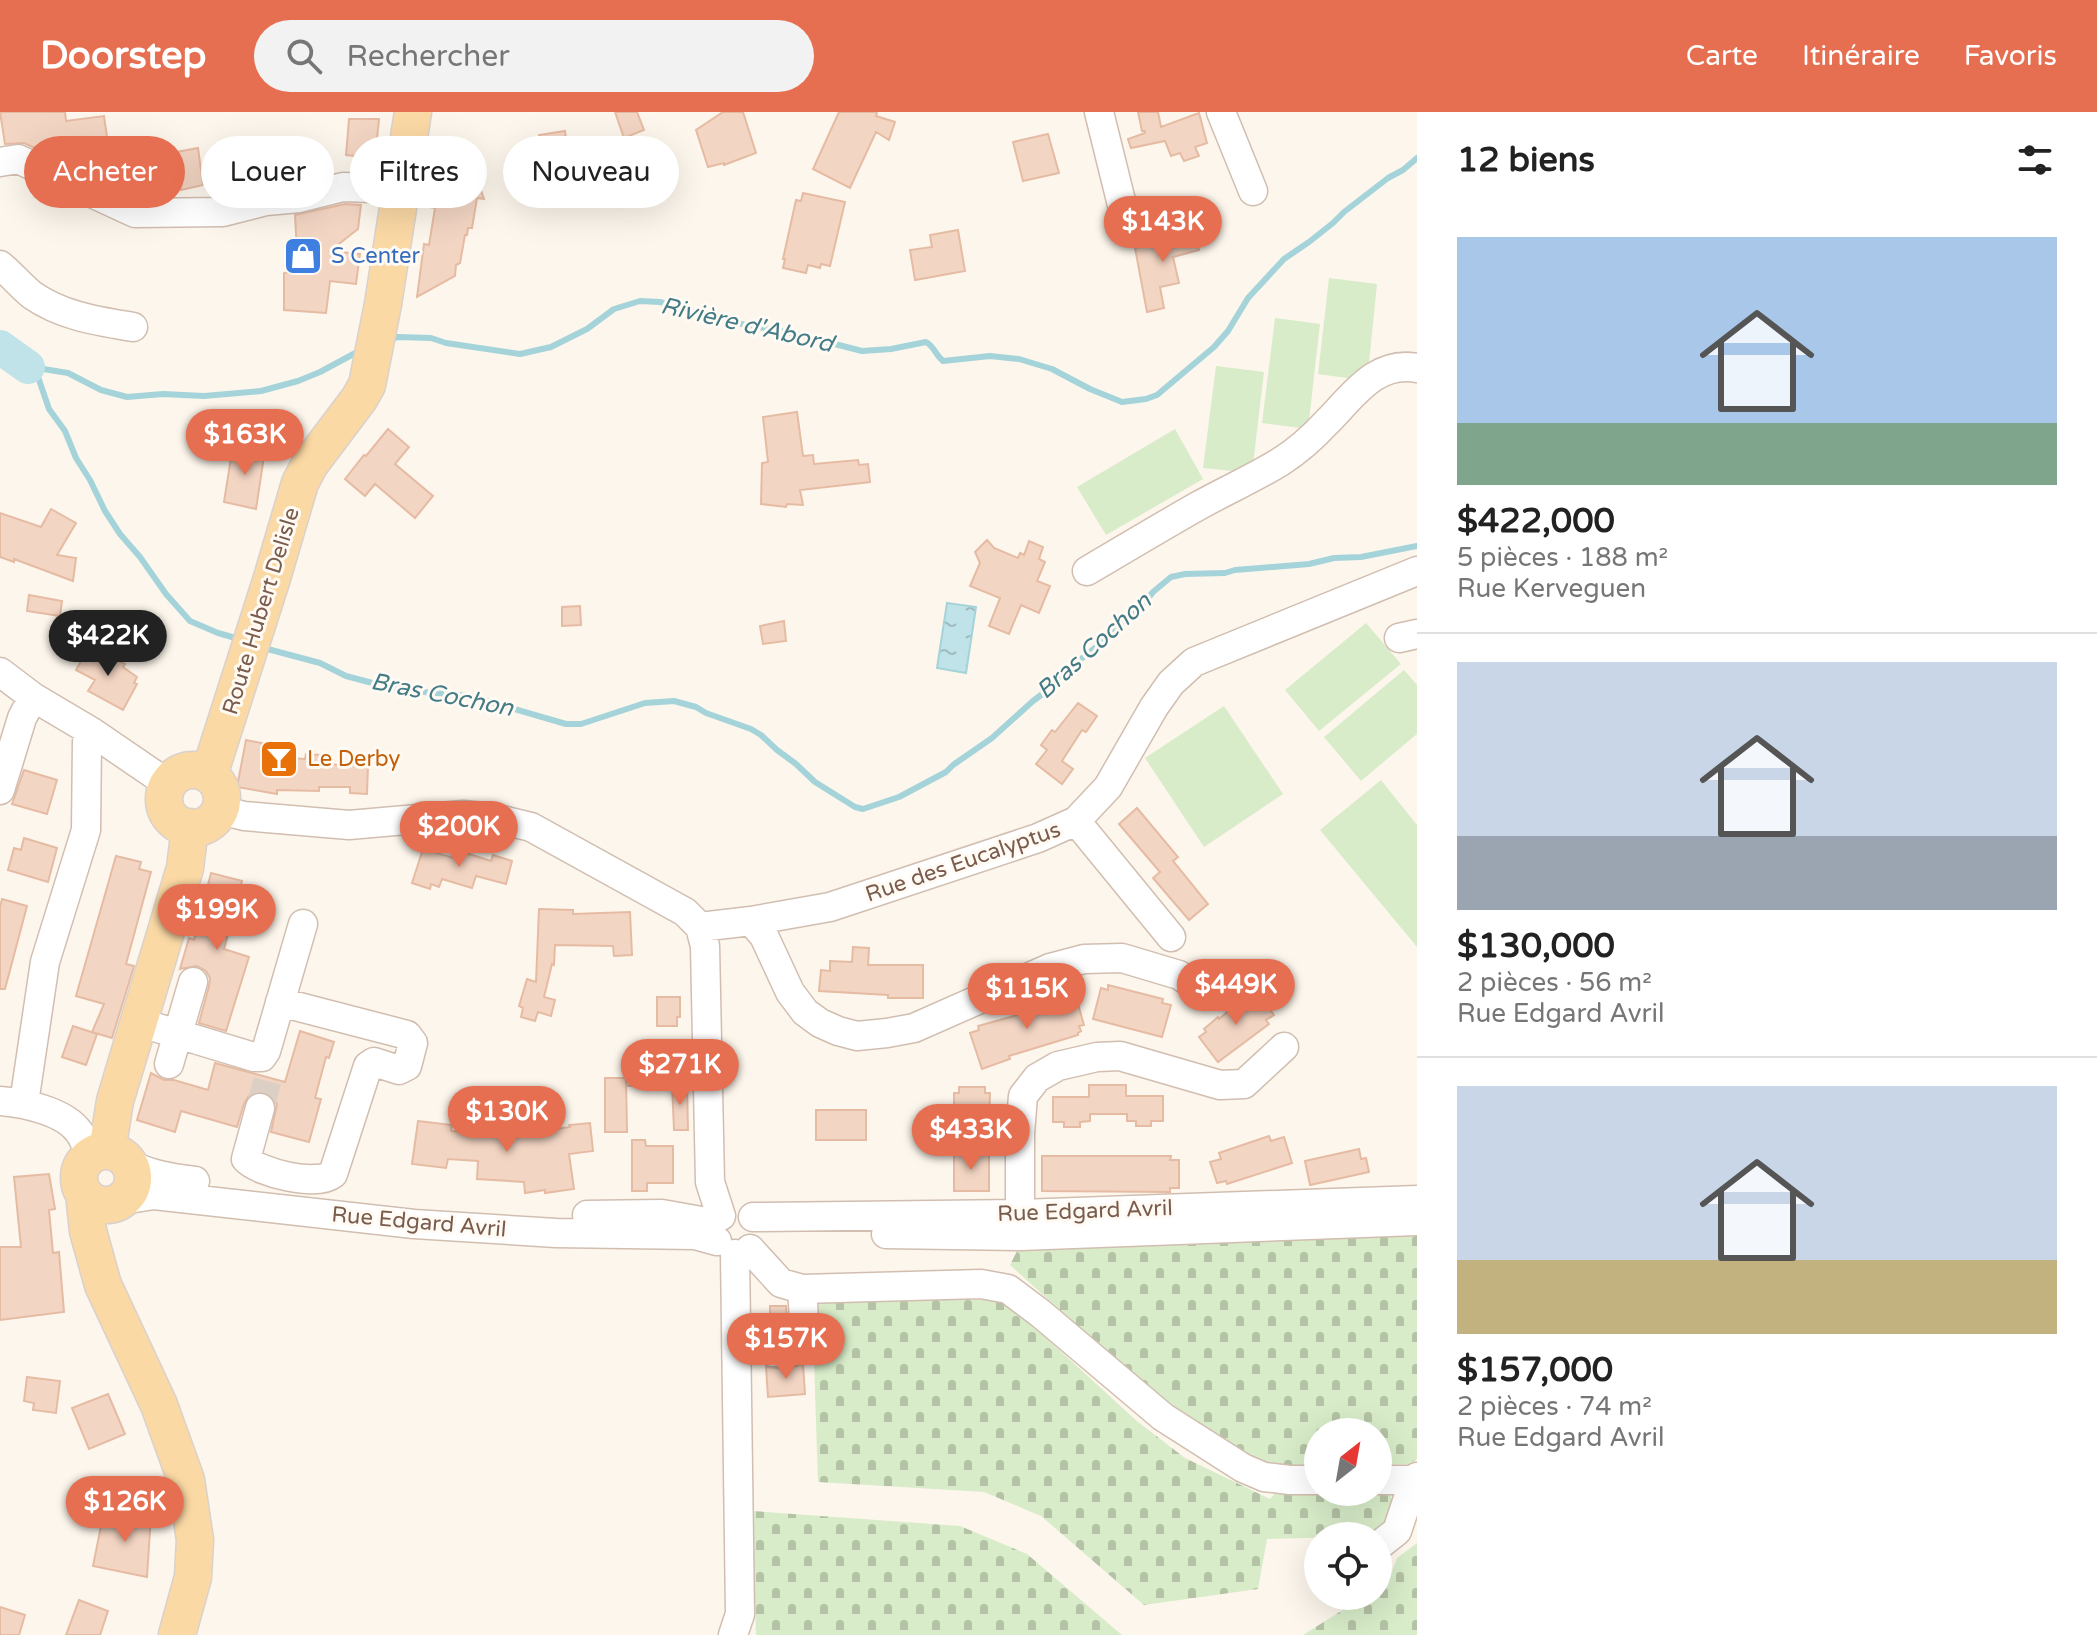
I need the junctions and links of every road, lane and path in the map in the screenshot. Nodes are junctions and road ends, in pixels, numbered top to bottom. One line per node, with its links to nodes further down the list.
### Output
1 (413, 112): 4 (main road)
2 (1099, 112): 9 (street)
3 (1221, 112): 7 (street)
4 (409, 136)
5 (0, 162): 6 (street)
6 (350, 187)
7 (1253, 191)
8 (397, 208): 18 (main road, Route Hubert Delisle)
9 (1123, 209)
10 (0, 265): 11 (street)
11 (133, 327)
12 (1417, 368): 13 (street)
13 (1087, 571)
14 (1417, 571): 22 (street, Rue des Eucalyptus)
15 (0, 672): 16 (street)
16 (33, 697): 17 (street); 20 (street)
17 (92, 732): 19 (street); 34 (street)
18 (209, 775): 19 (main road); 21 (main road)
19 (168, 784): 21 (main road)
20 (0, 790)
21 (205, 818): 25 (street); 30 (main road)
22 (1076, 821): 23 (street, Rue des Eucalyptus); 26 (street)
23 (751, 921): 25 (street, Rue des Eucalyptus); 28 (street)
24 (303, 924): 29 (street)
25 (700, 927): 41 (street)
26 (1171, 937)
27 (193, 982): 31 (street)
28 (1233, 983)
29 (280, 1002): 31 (street); 35 (street)
30 (138, 1022): 31 (street); 36 (main road)
31 (178, 1034): 33 (street)
32 (1284, 1047): 40 (street)
33 (169, 1064)
34 (12, 1102): 36 (street)
35 (260, 1108)
36 (109, 1157): 37 (main road); 37 (main road); 41 (street, Rue Edgard Avril)
37 (107, 1199): 41 (street, Rue Edgard Avril); 48 (main road)
38 (1417, 1200): 40 (street, Rue Edgard Avril)
39 (1417, 1221): 40 (street, Rue Edgard Avril)
40 (1020, 1225): 41 (street, Rue Edgard Avril)
41 (736, 1231): 42 (street); 49 (street)
42 (802, 1289): 43 (street); 46 (street)
43 (773, 1352)
44 (1416, 1478): 45 (street); 47 (street)
45 (1392, 1479)
46 (1304, 1480)
47 (1392, 1536)
48 (177, 1635)
49 (733, 1635)

